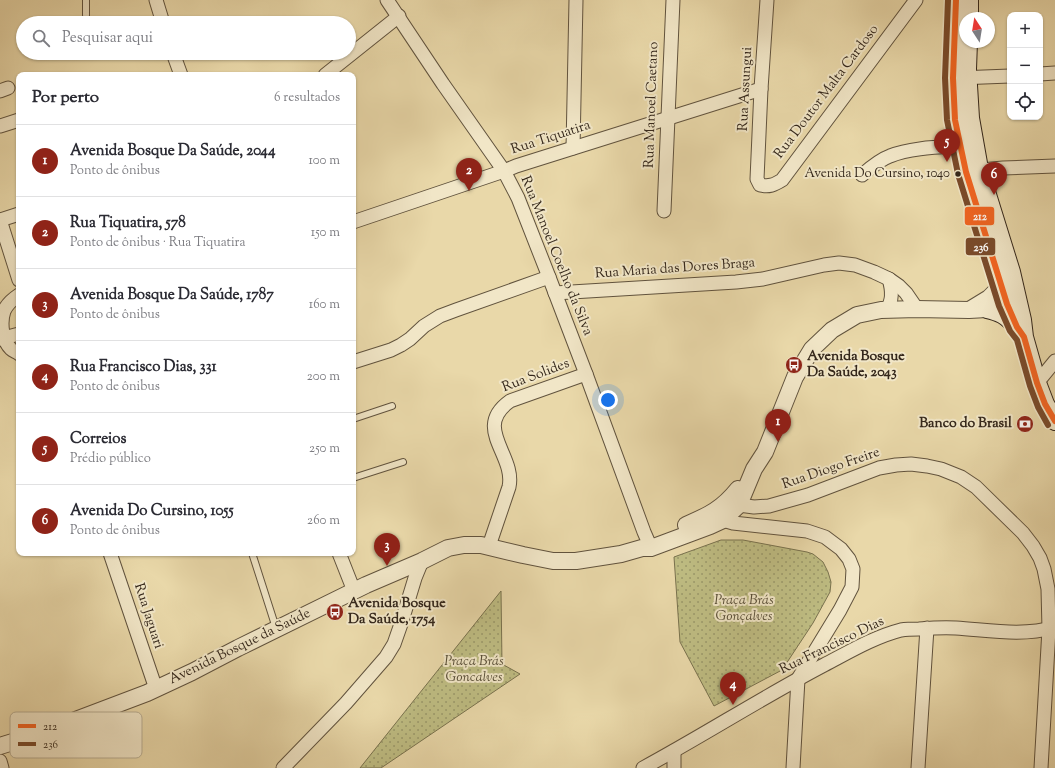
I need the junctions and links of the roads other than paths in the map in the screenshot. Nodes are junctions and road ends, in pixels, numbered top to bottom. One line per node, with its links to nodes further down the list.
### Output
1 (86, 0): 11 (lane)
2 (156, 0): 12 (street)
3 (387, 0): 13 (street, Rua Manoel Coelho da Silva)
4 (576, 0): 29 (street)
5 (673, 0): 25 (street, Rua Manoel Caetano)
6 (767, 0): 24 (street, Rua Assungui)
7 (916, 0): 34 (street, Rua Doutor Malta Cardoso)
8 (956, 0): 23 (main road)
9 (970, 0): 10 (main road)
10 (969, 12)
11 (86, 15)
12 (161, 16)
13 (399, 16): 15 (street); 31 (street, Rua Manoel Coelho da Silva)
14 (967, 48): 23 (main road)
15 (356, 50)
16 (176, 60): 18 (street)
17 (344, 60): 19 (street)
18 (180, 72)
19 (329, 72)
20 (1055, 73): 21 (street)
21 (1043, 74)
22 (1007, 76): 23 (street)
23 (960, 78): 28 (main road)
24 (761, 89): 25 (street, Rua Tiquatira); 34 (street, Rua Assungui)
25 (667, 118): 29 (street, Rua Tiquatira); 35 (street, Rua Manoel Caetano)
26 (16, 121): 27 (street)
27 (0, 126)
28 (968, 145): 32 (main road); 33 (street)
29 (573, 148): 31 (street, Rua Tiquatira)
30 (1055, 166): 32 (street)
31 (504, 171): 38 (street, Rua Tiquatira); 41 (street, Rua Manoel Coelho da Silva)
32 (972, 171): 43 (main road)
33 (862, 175)
34 (757, 179)
35 (664, 211)
36 (16, 215): 37 (street)
37 (0, 220): 39 (street)
38 (356, 221)
39 (4, 245): 40 (street)
40 (16, 273)
41 (549, 278): 44 (street, Rua Manoel Coelho da Silva); 54 (street)
42 (889, 279): 44 (street, Rua Maria das Dores Braga); 47 (street, Rua Maria das Dores Braga); 49 (street)
43 (1006, 279): 46 (main road); 48 (street)
44 (555, 293): 56 (street, Rua Manoel Coelho da Silva)
45 (16, 297): 52 (street)
46 (1012, 299): 48 (street, Avenida Bosque da Saúde); 50 (main road)
47 (917, 309): 48 (street, Avenida Bosque da Saúde); 49 (street, Avenida Bosque da Saúde)
48 (978, 309): 50 (main road)
49 (886, 310): 62 (street, Avenida Bosque da Saúde)
50 (1020, 332): 57 (main road)
51 (16, 335): 52 (street)
52 (2, 339): 53 (street)
53 (16, 352)
54 (356, 361)
55 (1055, 361): 57 (street)
56 (586, 374): 68 (street, Rua Solides); 69 (street, Rua Manoel Coelho da Silva)
57 (1037, 383): 60 (main road)
58 (392, 406): 59 (lane)
59 (356, 418)
60 (1055, 421)
61 (403, 462): 63 (lane)
62 (754, 469): 65 (street, Avenida Bosque da Saúde); 66 (street, Avenida Bosque da Saúde)
63 (356, 477)
64 (778, 504): 65 (street, Rua Diogo Freire); 67 (street); 76 (street, Rua Diogo Freire)
65 (739, 505): 66 (street, Avenida Bosque da Saúde)
66 (720, 512): 67 (street); 69 (street, Avenida Bosque da Saúde)
67 (772, 527): 78 (street)
68 (489, 546): 69 (street, Avenida Bosque da Saúde); 73 (street, Avenida Bosque da Saúde)
69 (647, 546)
70 (111, 556): 79 (street, Rua Jaguari)
71 (253, 556): 77 (lane)
72 (340, 556): 74 (street)
73 (422, 561): 74 (street, Avenida Bosque da Saúde); 86 (street)
74 (354, 591): 77 (street, Avenida Bosque da Saúde)
75 (927, 628): 76 (street, Rua Francisco Dias); 78 (street, Rua Francisco Dias); 90 (street)
76 (1052, 628): 91 (street, Rua Diogo Freire)
77 (277, 629): 79 (street, Avenida Bosque da Saúde)
78 (798, 679): 83 (street, Rua Francisco Dias); 89 (street)
79 (154, 685): 80 (street, Avenida Bosque da Saúde)
80 (93, 712)
81 (10, 743): 82 (street, Avenida Bosque da Saúde)
82 (0, 746)
83 (674, 751): 87 (street, Rua Francisco Dias); 88 (street)
84 (0, 761): 85 (street)
85 (2, 768)
86 (283, 768)
87 (642, 768)
88 (674, 768)
89 (794, 768)
90 (918, 768)
91 (1040, 768)

